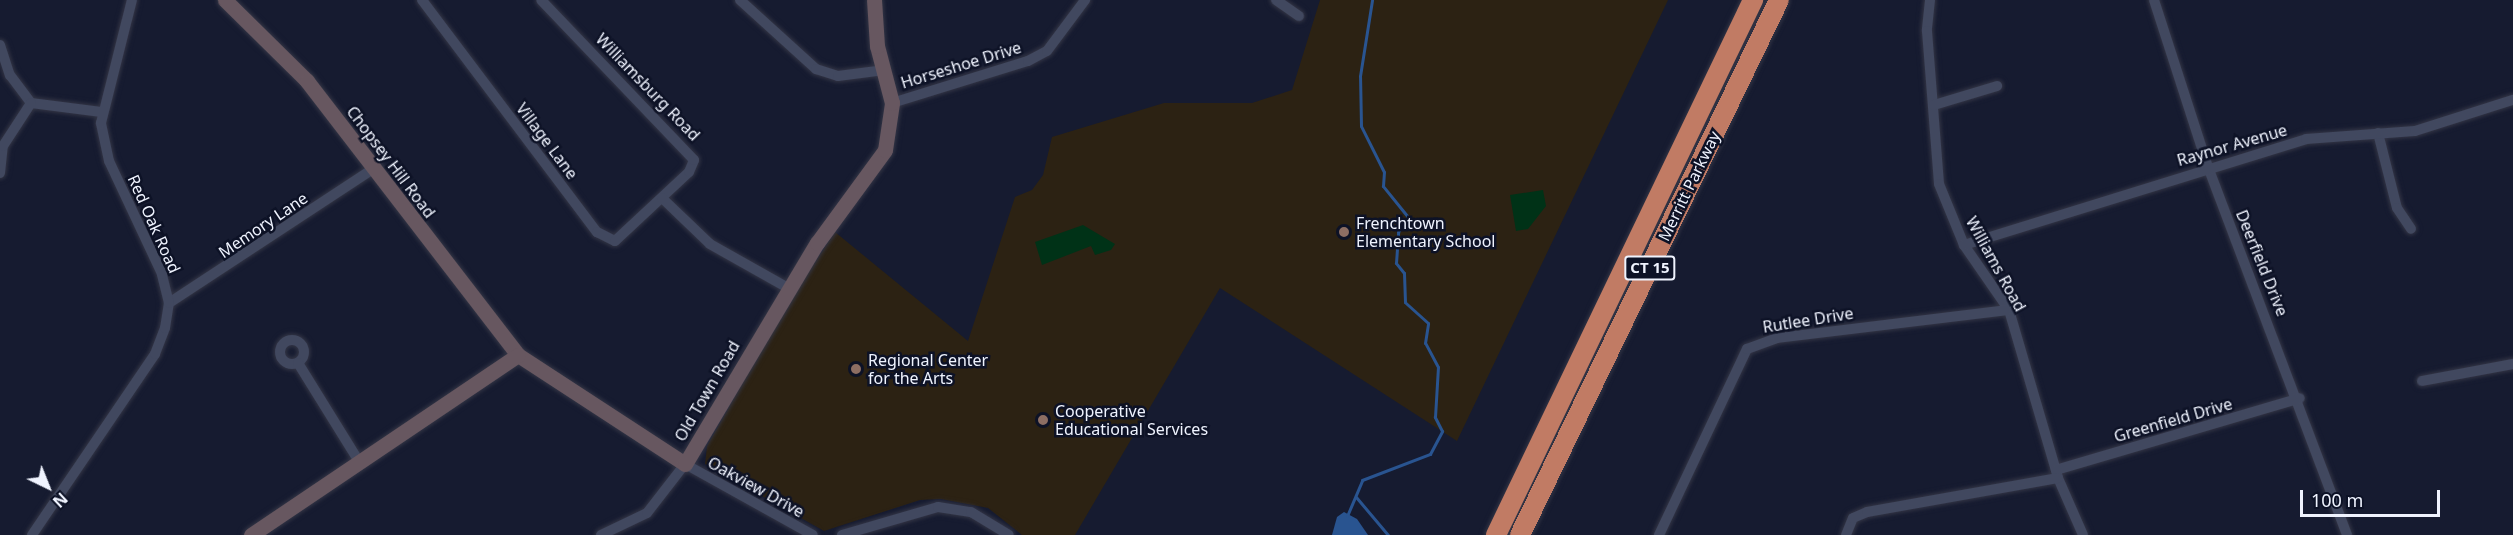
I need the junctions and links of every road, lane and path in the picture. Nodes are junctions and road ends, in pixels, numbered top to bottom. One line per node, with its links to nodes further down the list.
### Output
1 (132, 0): 21 (street, Red Oak Road)
2 (225, 0): 24 (main road, Chopsey Hill Road)
3 (422, 0): 26 (street, Village Lane)
4 (542, 0): 26 (street, Williamsburg Road)
5 (740, 0): 15 (street)
6 (874, 0): 15 (main road, Old Town Road)
7 (1085, 0): 19 (street, Horseshoe Drive)
8 (1275, 0): 13 (street)
9 (1754, 0): 46 (highway, Merritt Parkway / CT 15)
10 (1779, 0): 47 (highway, Merritt Parkway / CT 15)
11 (1930, 0): 20 (street, Williams Road)
12 (2154, 0): 23 (street, Deerfield Drive)
13 (1299, 16)
14 (0, 45): 18 (street)
15 (885, 70): 19 (main road, Old Town Road)
16 (1997, 86): 20 (street)
17 (2513, 100): 22 (street, Raynor Avenue)
18 (31, 103): 21 (street); 25 (street)
19 (892, 103): 29 (main road, Old Town Road)
20 (1934, 105): 28 (street, Williams Road)
21 (100, 112): 30 (street, Red Oak Road)
22 (2378, 133): 23 (street, Raynor Avenue); 27 (street)
23 (2208, 166): 28 (street, Raynor Avenue); 36 (street, Deerfield Drive)
24 (373, 170): 30 (street, Memory Lane); 32 (main road, Chopsey Hill Road)
25 (0, 173)
26 (662, 198): 29 (street)
27 (2411, 229)
28 (1964, 245): 31 (street, Williams Road)
29 (788, 288): 38 (main road, Old Town Road)
30 (169, 303): 40 (street)
31 (2009, 310): 39 (street, Williams Road); 48 (street, Rutlee Drive)
32 (518, 355): 37 (main road); 38 (main road, Old Town Road)
33 (298, 363): 37 (street)
34 (2513, 364): 35 (street)
35 (2422, 381)
36 (2300, 398): 39 (street, Greenfield Drive); 51 (street, Deerfield Drive)
37 (360, 463): 41 (main road)
38 (685, 464): 42 (street); 43 (street, Oakview Drive)
39 (2057, 474): 49 (street, Greenfield Drive); 50 (street, Williams Road)
40 (32, 535)
41 (251, 535)
42 (601, 535)
43 (813, 535)
44 (842, 535): 45 (street)
45 (1009, 535)
46 (1496, 535)
47 (1521, 535)
48 (1659, 535)
49 (1846, 535)
50 (2083, 535)
51 (2347, 535)

